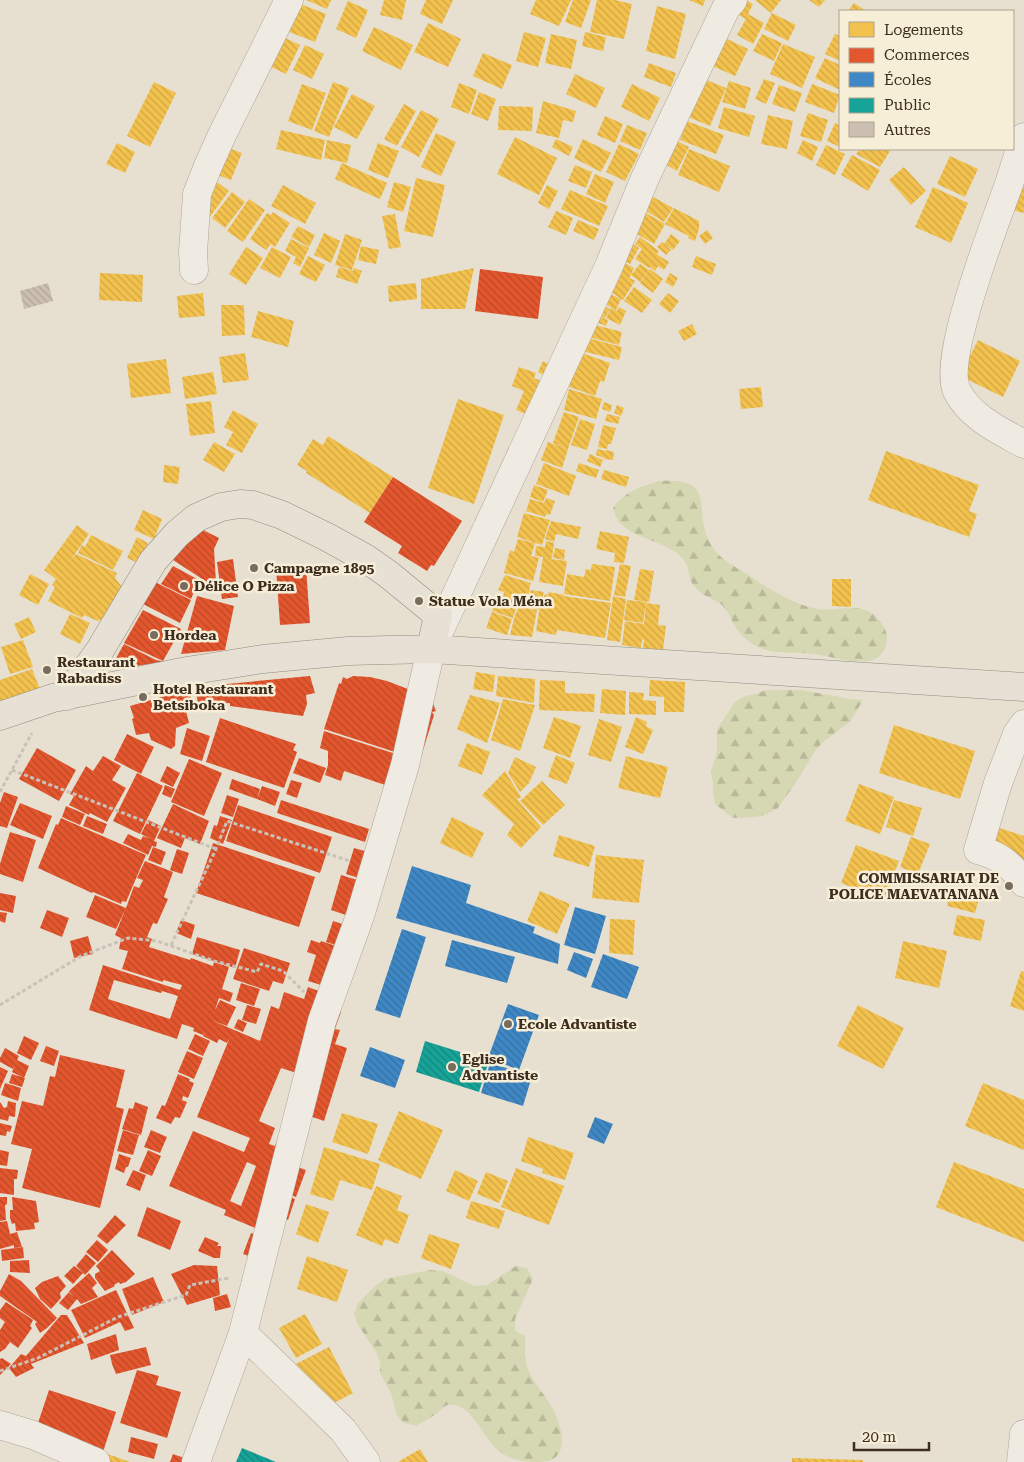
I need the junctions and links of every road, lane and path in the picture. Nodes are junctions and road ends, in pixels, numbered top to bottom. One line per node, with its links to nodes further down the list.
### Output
1 (289, 0): 4 (street)
2 (733, 0): 6 (street)
3 (1024, 137): 5 (street)
4 (194, 270)
5 (1024, 444)
6 (431, 649): 7 (main road); 8 (main road); 8 (main road); 20 (street)
7 (1024, 687)
8 (60, 697): 9 (main road); 11 (path)
9 (0, 716)
10 (1024, 724): 15 (street)
11 (12, 770): 12 (path); 13 (path)
12 (0, 792)
13 (216, 849): 14 (path); 16 (path)
14 (347, 868)
15 (1024, 883)
16 (171, 946): 17 (path); 18 (path)
17 (308, 984)
18 (0, 1005)
19 (238, 1276): 21 (path)
20 (243, 1333): 25 (street); 26 (street)
21 (0, 1371)
22 (0, 1425): 24 (street)
23 (1024, 1434): 27 (street)
24 (96, 1462)
25 (196, 1462)
26 (366, 1462)
27 (1021, 1462)

